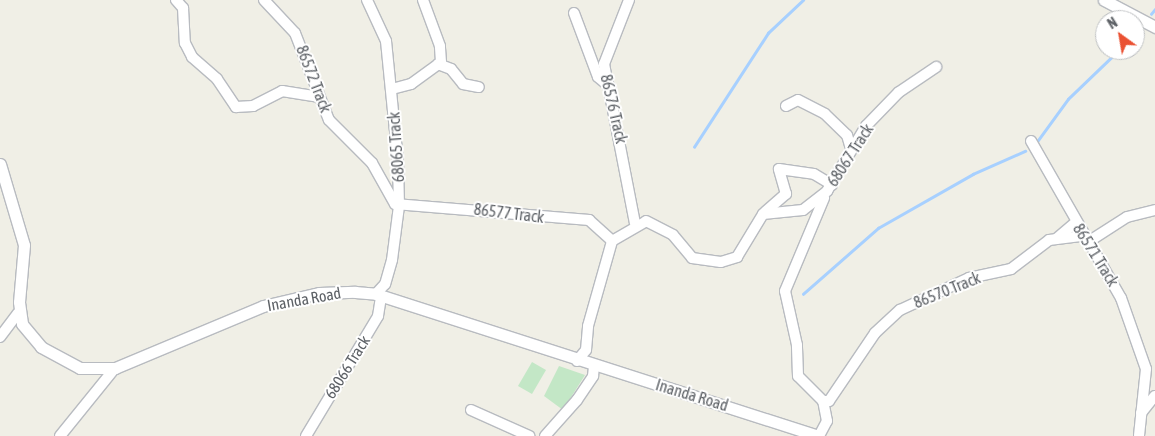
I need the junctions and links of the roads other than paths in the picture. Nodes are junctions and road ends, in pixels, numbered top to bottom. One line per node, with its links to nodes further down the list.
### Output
1 (176, 0): 14 (street)
2 (264, 0): 14 (street, 86572 Track)
3 (367, 0): 13 (street, 68065 Track)
4 (423, 0): 9 (street)
5 (629, 0): 12 (street, 86576 Track)
6 (1104, 0): 8 (street)
7 (574, 13): 12 (street)
8 (1155, 27)
9 (438, 64): 11 (street); 13 (street)
10 (936, 67): 17 (street, 68067 Track)
11 (479, 87)
12 (610, 87): 23 (street, 86576 Track)
13 (392, 90): 20 (street, 68065 Track)
14 (320, 96): 20 (street, 86572 Track)
15 (786, 106): 17 (street)
16 (1031, 141): 24 (street, 86571 Track)
17 (851, 149): 19 (street, 68067 Track)
18 (0, 164): 29 (street)
19 (830, 188): 22 (street, 68067 Track); 22 (street); 35 (street)
20 (399, 206): 27 (street, 86577 Track); 28 (street, 68065 Track)
21 (1155, 210): 26 (street, 86570 Track)
22 (765, 212): 23 (street)
23 (635, 223): 27 (street)
24 (1076, 223): 25 (street); 26 (street, 86571 Track)
25 (1056, 239): 26 (street, 86570 Track); 35 (street, 86570 Track)
26 (1086, 239): 37 (street, 86571 Track)
27 (612, 241): 31 (street)
28 (378, 295): 31 (street, Inanda Road); 33 (street, Inanda Road); 39 (street, 68066 Track)
29 (18, 313): 30 (street); 33 (street, Inanda Road)
30 (0, 337)
31 (577, 361): 32 (street, Inanda Road)
32 (594, 366): 41 (street); 42 (street, Inanda Road)
33 (116, 368): 38 (street)
34 (1155, 396): 37 (street)
35 (823, 401): 42 (street)
36 (471, 410): 40 (street)
37 (1141, 413): 43 (street, 86571 Track)
38 (60, 436)
39 (306, 436)
40 (529, 436)
41 (545, 436)
42 (818, 436)
43 (1139, 436)

